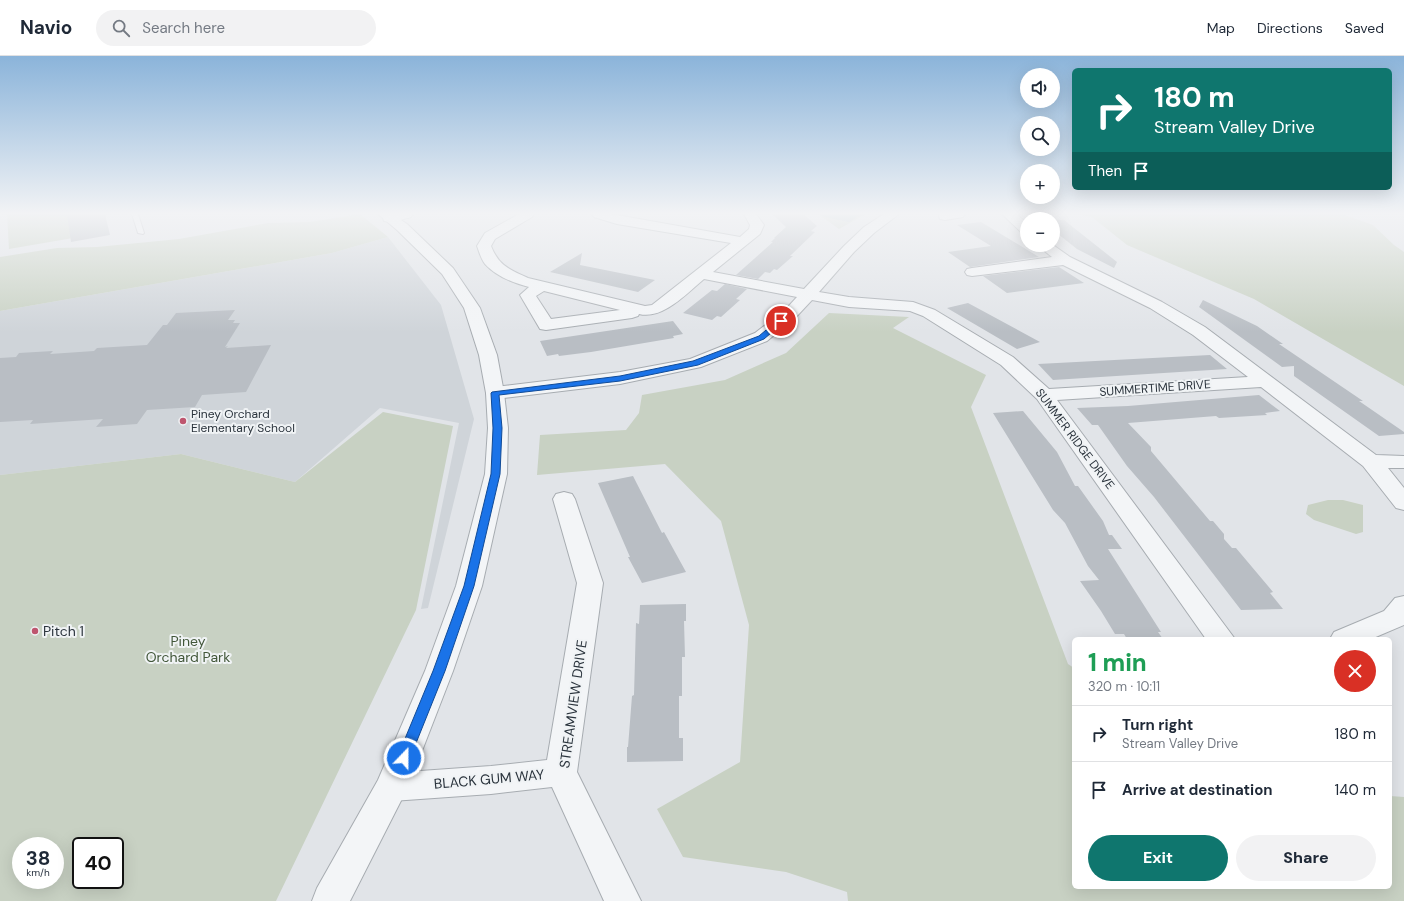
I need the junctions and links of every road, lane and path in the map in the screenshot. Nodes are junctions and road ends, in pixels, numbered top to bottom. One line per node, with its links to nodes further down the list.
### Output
1 (430, 253): 13 (street)
2 (487, 253): 9 (street)
3 (727, 253): 8 (street)
4 (845, 253): 10 (street)
5 (1055, 253): 6 (street)
6 (1064, 260): 7 (street); 12 (street)
7 (972, 272)
8 (701, 274): 10 (street, SUMMER RIDGE DRIVE); 11 (street)
9 (540, 286): 11 (street); 11 (street)
10 (807, 294): 13 (street); 14 (street, SUMMER RIDGE DRIVE)
11 (645, 311)
12 (1266, 381): 14 (street, SUMMERTIME DRIVE); 15 (street)
13 (495, 393): 23 (street)
14 (1044, 395): 20 (street, SUMMER RIDGE DRIVE)
15 (1371, 461): 16 (street); 18 (street)
16 (1404, 462)
17 (564, 499): 22 (street, STREAMVIEW DRIVE)
18 (1404, 503)
19 (1404, 605): 21 (street)
20 (1220, 637)
21 (1349, 637)
22 (561, 772): 23 (street, BLACK GUM WAY); 25 (street, STREAMVIEW DRIVE)
23 (392, 787): 24 (street)
24 (330, 901)
25 (623, 901)

